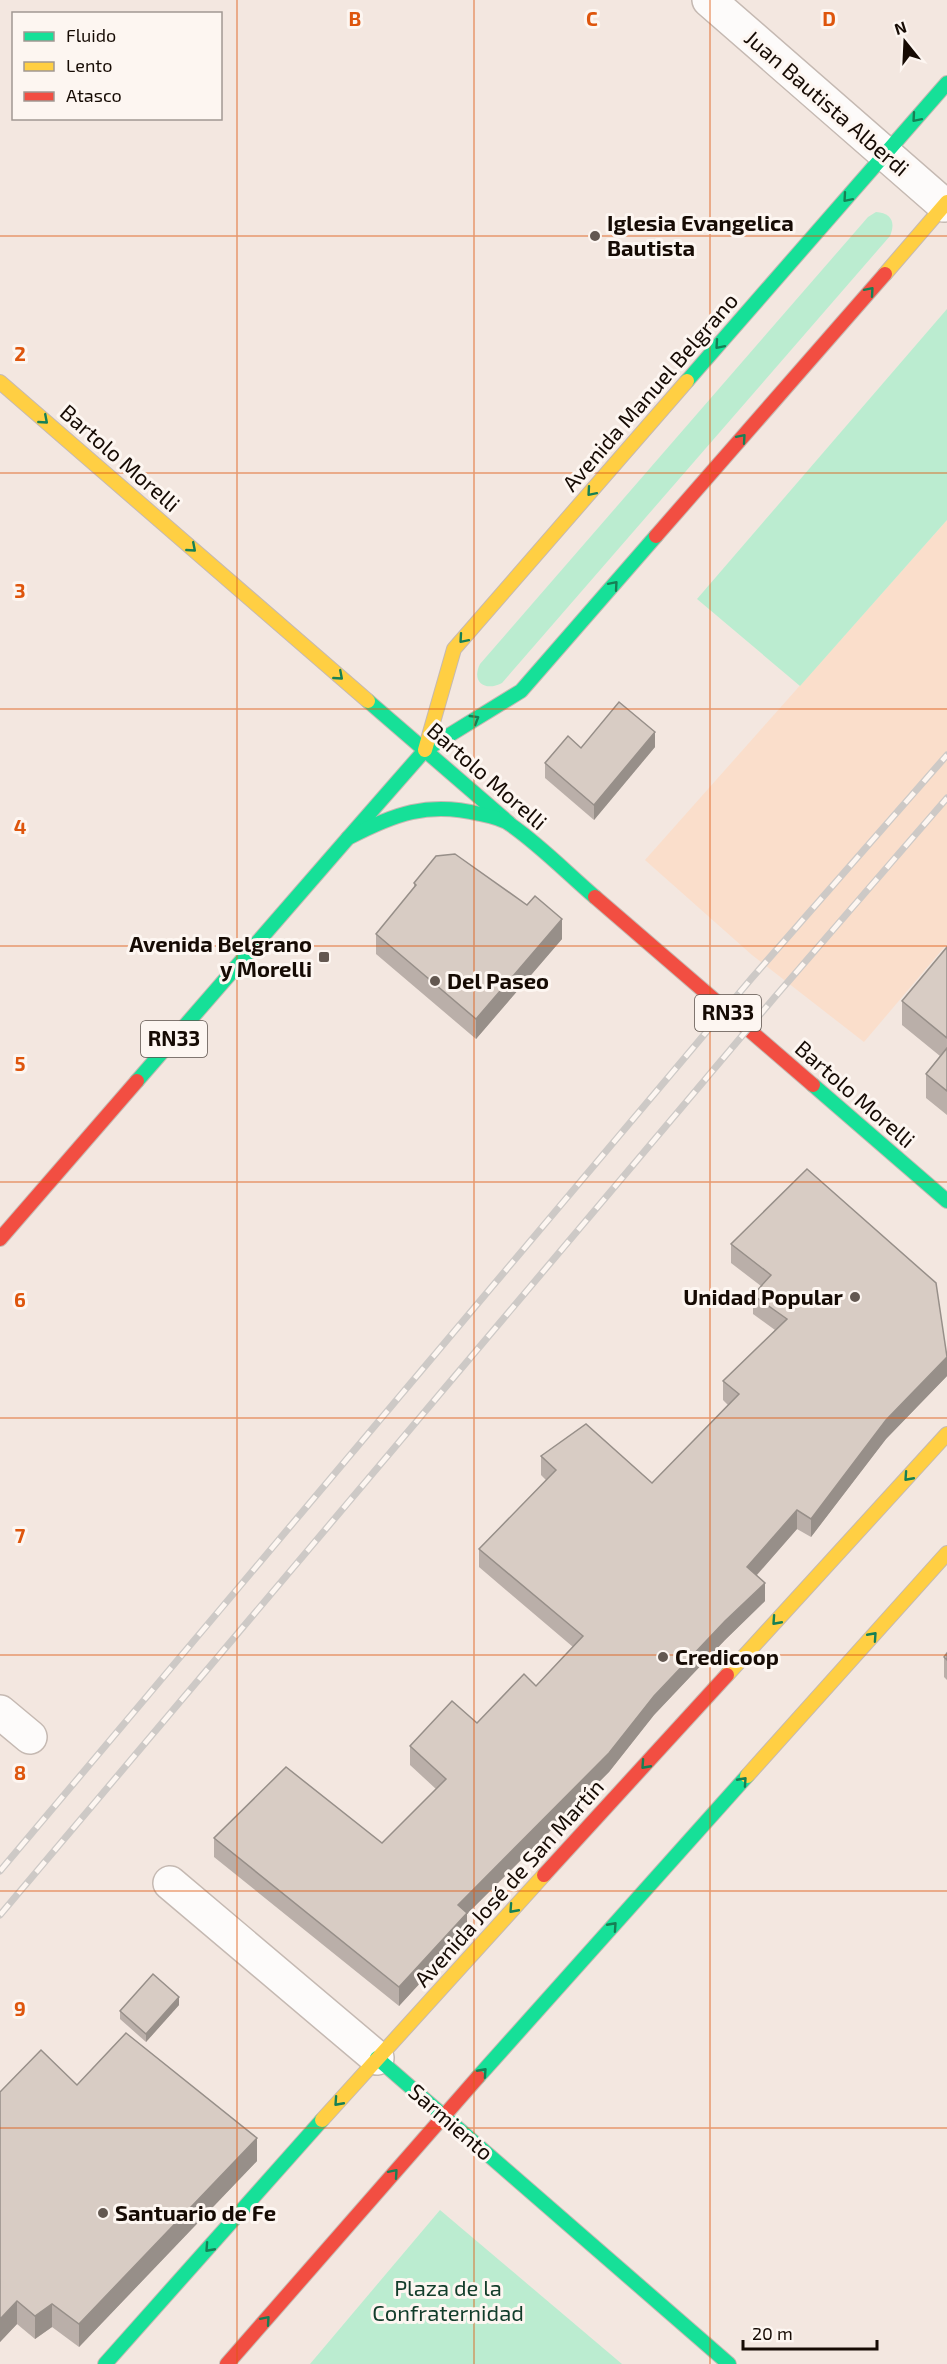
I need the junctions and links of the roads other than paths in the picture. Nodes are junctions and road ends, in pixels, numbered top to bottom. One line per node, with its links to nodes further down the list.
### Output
1 (709, 0): 3 (street, Juan Bautista Alberdi)
2 (947, 83): 3 (street, Avenida Manuel Belgrano, one-way to 3)
3 (885, 153): 4 (street, Juan Bautista Alberdi); 6 (street, Avenida Manuel Belgrano, one-way to 6)
4 (946, 203): 6 (street, Avenida Manuel Belgrano, one-way to 4)
5 (0, 382): 6 (street, Bartolo Morelli, one-way to 6)
6 (425, 750): 7 (street, Bartolo Morelli); 8 (street, Avenida Manuel Belgrano)
7 (509, 823): 8 (street, Avenida Manuel Belgrano / RN33); 9 (street, Bartolo Morelli / RN33)
8 (348, 838): 10 (street, Avenida Manuel Belgrano / RN33)
9 (947, 1201)
10 (0, 1239)
11 (947, 1434): 16 (street, Avenida José de San Martín, one-way to 16)
12 (947, 1553): 17 (street, one-way to 12)
13 (0, 1712): 14 (street)
14 (30, 1737)
15 (170, 1883): 16 (street, Sarmiento)
16 (377, 2058): 17 (street, Sarmiento); 18 (street, Avenida José de San Martín, one-way to 18)
17 (444, 2115): 19 (street, one-way to 17); 20 (street, Sarmiento)
18 (105, 2364)
19 (227, 2364)
20 (729, 2364)

